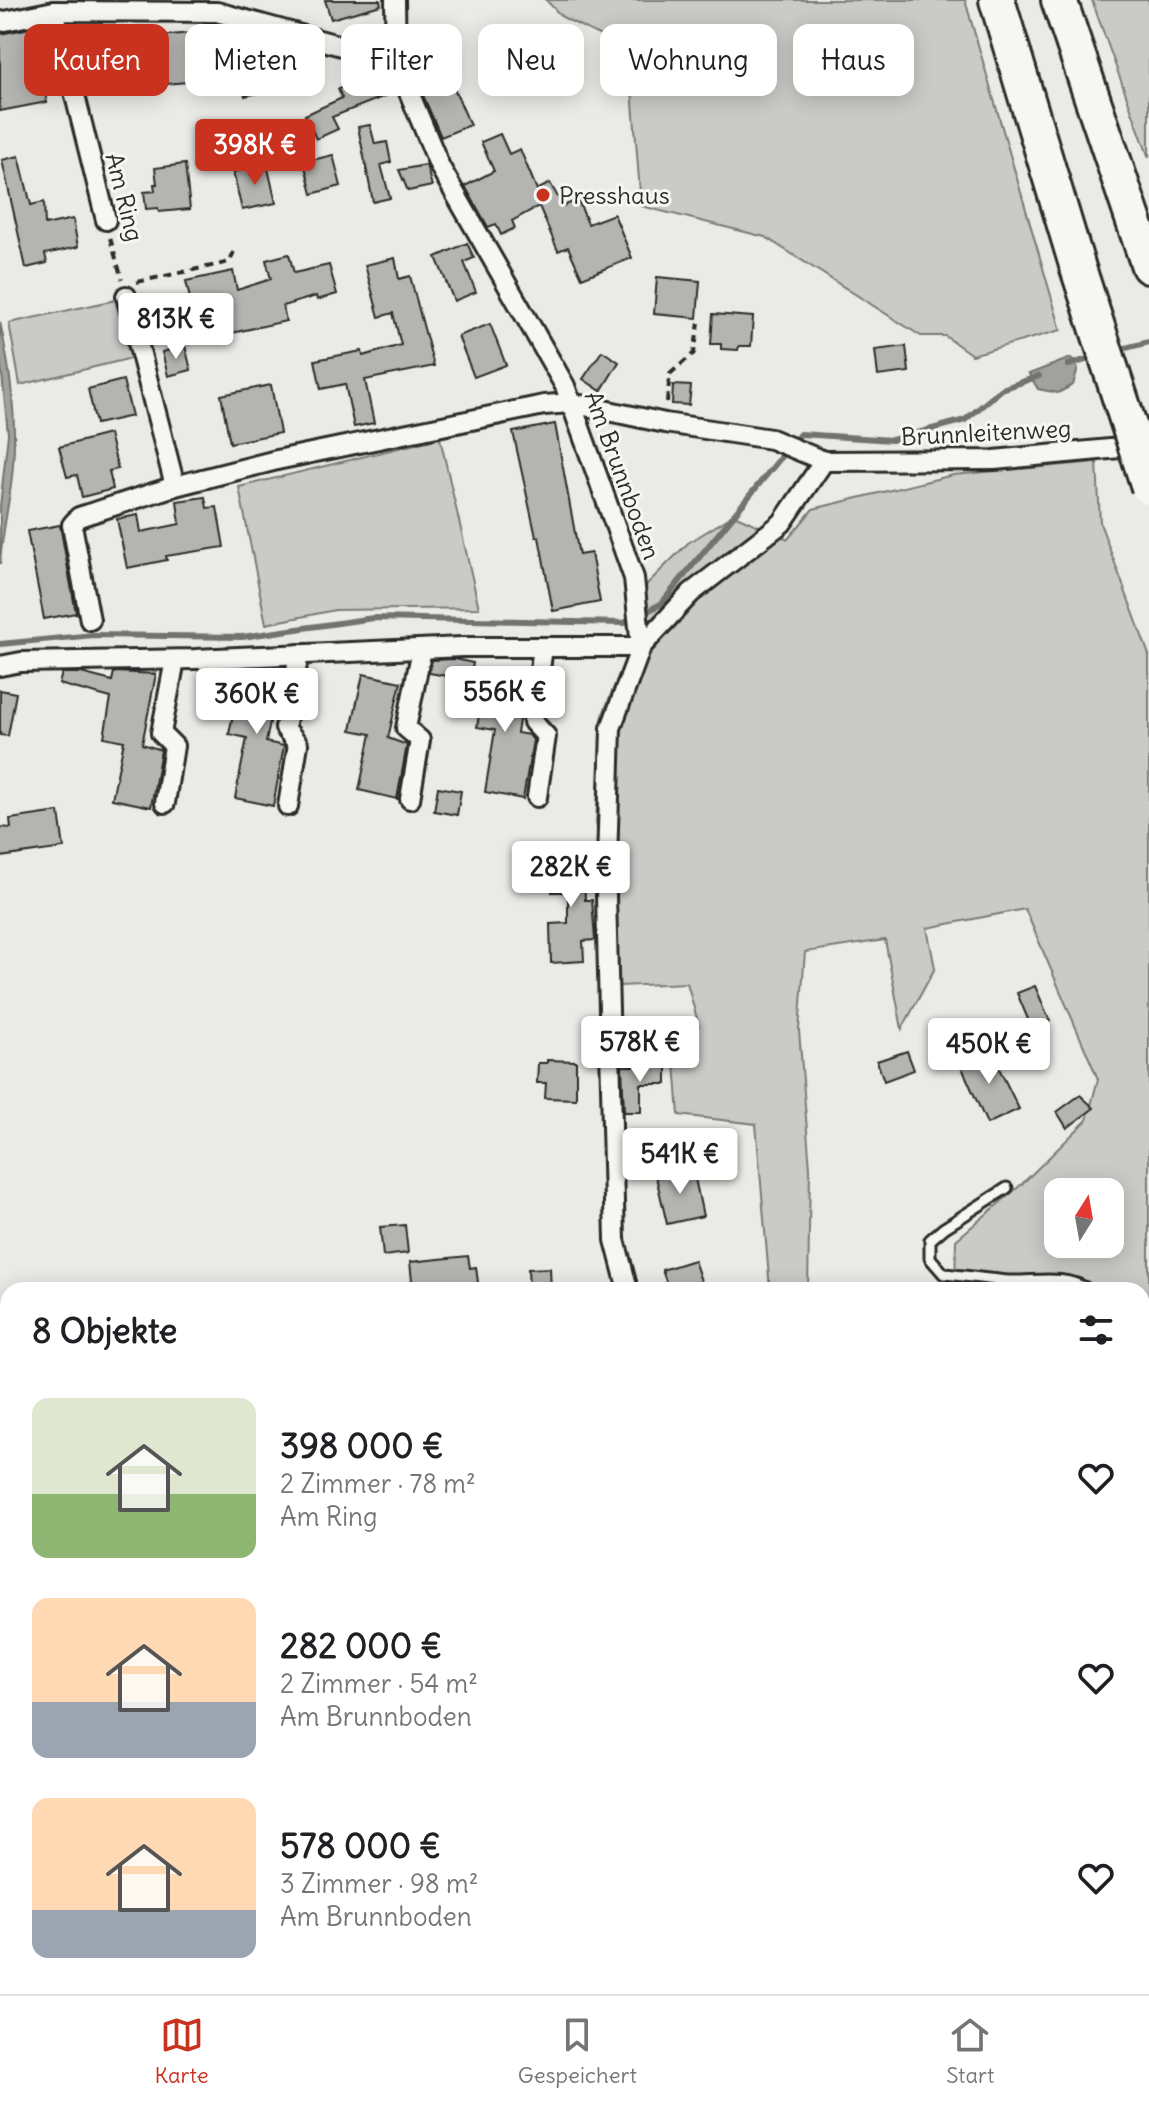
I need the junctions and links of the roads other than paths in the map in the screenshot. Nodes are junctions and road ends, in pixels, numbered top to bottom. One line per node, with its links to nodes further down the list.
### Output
1 (395, 0): 6 (street, Am Brunnboden)
2 (997, 0): 16 (highway, bridge)
3 (1059, 0): 10 (highway)
4 (54, 11): 5 (street); 7 (street); 9 (street, Am Ring)
5 (0, 22)
6 (395, 24)
7 (341, 46)
8 (411, 96): 12 (street, Am Brunnboden)
9 (106, 220)
10 (1149, 266)
11 (126, 296): 15 (street)
12 (571, 403): 14 (street, Brunnleitenweg); 15 (street); 18 (street, Am Brunnboden)
13 (1145, 442): 14 (street, Brunnleitenweg)
14 (824, 461): 18 (street)
15 (175, 486): 17 (street)
16 (1149, 487)
17 (90, 620)
18 (640, 638): 19 (street); 29 (street, Am Brunnboden)
19 (543, 647): 20 (street); 24 (street)
20 (422, 649): 21 (street); 25 (street)
21 (299, 654): 22 (street); 27 (street)
22 (175, 660): 23 (street); 26 (street)
23 (0, 666)
24 (537, 797)
25 (410, 799)
26 (165, 803)
27 (288, 806)
28 (1007, 1188): 30 (lane)
29 (626, 1282)
30 (1075, 1282)

